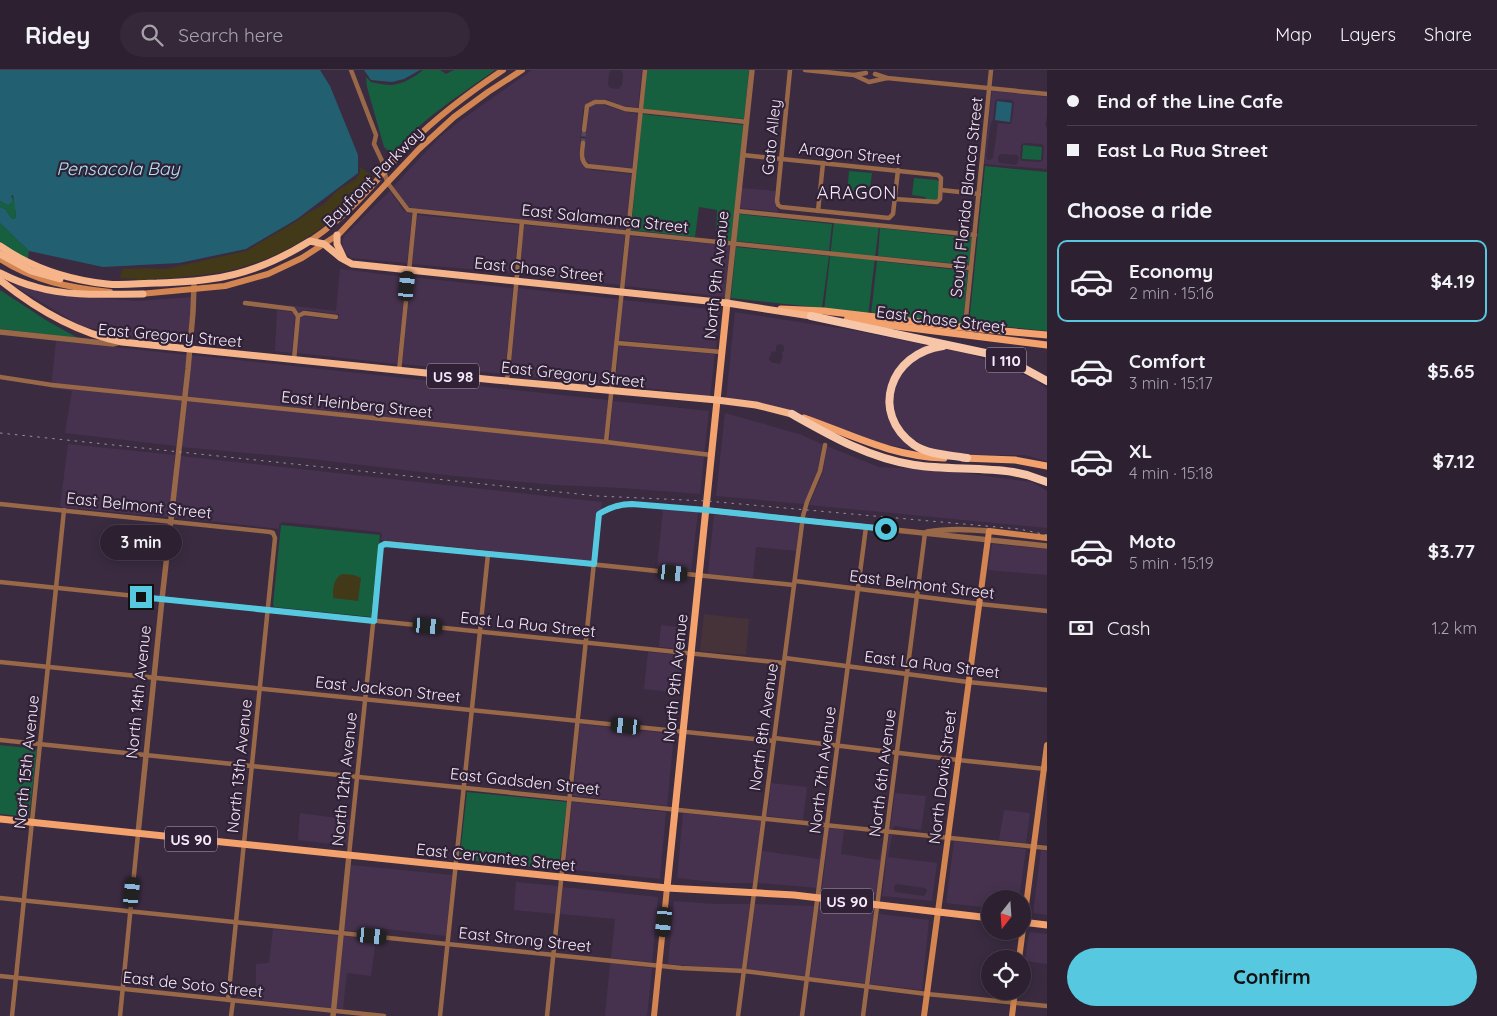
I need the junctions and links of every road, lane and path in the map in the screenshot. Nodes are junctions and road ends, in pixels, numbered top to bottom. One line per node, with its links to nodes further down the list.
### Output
1 (351, 70): 28 (street)
2 (504, 70): 16 (main road, Bayfront Parkway)
3 (522, 70): 18 (main road, Bayfront Parkway)
4 (645, 70): 19 (street)
5 (752, 70): 20 (street, North 9th Avenue)
6 (790, 70): 24 (street, Gato Alley)
7 (805, 70): 11 (street)
8 (991, 70): 15 (street, South Florida Blanca Street)
9 (867, 72): 10 (street); 11 (street); 13 (street)
10 (874, 72): 12 (street); 14 (street)
11 (854, 75): 13 (street)
12 (887, 78): 14 (street); 15 (street)
13 (865, 79): 14 (street)
14 (874, 81)
15 (990, 88): 17 (street); 31 (street, South Florida Blanca Street)
16 (474, 90): 18 (street); 28 (main road, Bayfront Parkway)
17 (1047, 94)
18 (479, 98): 29 (main road, Bayfront Parkway)
19 (640, 111): 20 (street); 21 (street); 27 (street)
20 (746, 122): 23 (street, North 9th Avenue)
21 (584, 130)
22 (583, 143): 27 (street)
23 (743, 156): 24 (street, Aragon Street); 33 (street, North 9th Avenue)
24 (781, 159): 25 (street, Aragon Street); 34 (street, Gato Alley)
25 (823, 163): 26 (street, Aragon Street); 34 (street)
26 (898, 170): 30 (street, Aragon Street); 32 (street)
27 (634, 171): 37 (street)
28 (384, 172): 29 (street); 40 (main road, Bayfront Parkway)
29 (387, 182): 35 (street); 38 (main road, Bayfront Parkway)
30 (941, 190): 31 (street); 32 (street)
31 (979, 194): 39 (street, South Florida Blanca Street)
32 (895, 199): 34 (street)
33 (737, 211): 39 (street); 42 (street, North 9th Avenue)
34 (818, 211)
35 (415, 212): 36 (street, East Salamanca Street); 48 (street)
36 (522, 222): 37 (street, East Salamanca Street); 53 (street)
37 (628, 233): 42 (street, East Salamanca Street); 55 (street)
38 (337, 235): 41 (main road, Bayfront Parkway); 46 (highway)
39 (974, 235): 47 (street, South Florida Blanca Street)
40 (310, 241): 41 (highway); 52 (highway, Bayfront Parkway)
41 (324, 244): 46 (highway); 54 (main road, Bayfront Parkway)
42 (733, 244): 47 (street, East Salamanca Street); 58 (street, North 9th Avenue)
43 (0, 246): 51 (highway)
44 (0, 254): 51 (highway)
45 (0, 259): 56 (main road, Bayfront Parkway)
46 (345, 262): 48 (highway, East Chase Street)
47 (971, 268): 63 (street, South Florida Blanca Street)
48 (409, 270): 53 (highway, East Chase Street); 73 (street)
49 (0, 273): 56 (highway)
50 (0, 280): 66 (highway, US 98)
51 (87, 281): 52 (highway, Bayfront Parkway)
52 (194, 281): 54 (street, North 14th Avenue)
53 (516, 281): 55 (highway, East Chase Street); 75 (street)
54 (195, 290): 56 (main road, Bayfront Parkway); 70 (street, North 14th Avenue)
55 (622, 292): 58 (highway, East Chase Street); 67 (street)
56 (143, 294)
57 (245, 303): 60 (street)
58 (727, 303): 59 (highway, East Chase Street); 71 (main road, North 9th Avenue)
59 (772, 309): 61 (highway, East Chase Street); 63 (main road, East Chase Street)
60 (298, 316): 62 (street); 72 (street)
61 (812, 316): 68 (highway); 69 (main road, East Chase Street)
62 (336, 317)
63 (965, 327): 65 (main road, East Chase Street)
64 (0, 332): 66 (street, East Gregory Street)
65 (1047, 335)
66 (122, 342): 70 (highway, East Gregory Street / US 98)
67 (617, 343): 71 (street); 77 (street)
68 (950, 345): 76 (highway, I 110); 84 (highway)
69 (1047, 345)
70 (190, 349): 72 (highway, East Gregory Street / US 98); 78 (street, North 14th Avenue)
71 (722, 352): 79 (main road, North 9th Avenue)
72 (294, 360): 73 (highway, East Gregory Street / US 98)
73 (399, 370): 75 (highway, East Gregory Street / US 98)
74 (0, 377): 78 (street, East Heinberg Street)
75 (507, 381): 77 (highway, East Gregory Street / US 98)
76 (1047, 381)
77 (612, 392): 79 (highway, East Gregory Street / US 98); 81 (street)
78 (184, 399): 81 (street, East Heinberg Street); 91 (street, North 14th Avenue)
79 (717, 400): 80 (highway, East Gregory Street); 83 (main road, North 9th Avenue)
80 (792, 414): 84 (main road, East Gregory Street); 86 (highway)
81 (606, 442): 83 (street, East Heinberg Street)
82 (825, 445): 90 (street, North 8th Avenue)
83 (711, 455): 89 (main road, North 9th Avenue)
84 (967, 458): 85 (main road, East Gregory Street)
85 (1047, 466)
86 (1047, 482)
87 (0, 504): 88 (street, East Belmont Street)
88 (64, 510): 91 (street, East Belmont Street); 105 (street, North 15th Avenue)
89 (706, 510): 90 (street); 101 (street); 102 (main road, North 9th Avenue)
90 (802, 520): 92 (street); 104 (street, North 8th Avenue)
91 (171, 522): 95 (street, East Belmont Street); 108 (street, North 14th Avenue)
92 (866, 527): 94 (street); 106 (street, North 7th Avenue)
93 (989, 531): 94 (street); 96 (main road); 97 (main road, North Davis Street)
94 (925, 532): 97 (street); 107 (street, North 6th Avenue)
95 (274, 535): 110 (street, North 13th Avenue)
96 (1047, 538)
97 (988, 541): 99 (street); 109 (main road, North Davis Street)
98 (383, 544): 100 (street, East Belmont Street); 112 (street, North 12th Avenue)
99 (1047, 546)
100 (488, 554): 101 (street, East Belmont Street); 113 (street)
101 (594, 564): 102 (street, East Belmont Street); 114 (street)
102 (699, 576): 104 (street, East Belmont Street); 115 (main road, North 9th Avenue)
103 (0, 582): 105 (street, East La Rua Street)
104 (794, 583): 106 (street, East Belmont Street); 116 (street, North 8th Avenue)
105 (56, 588): 108 (street, East La Rua Street); 119 (street, North 15th Avenue)
106 (858, 589): 107 (street, East Belmont Street); 118 (street, North 7th Avenue)
107 (918, 596): 109 (street, East Belmont Street); 120 (street, North 6th Avenue)
108 (162, 599): 110 (street, East La Rua Street); 121 (street, North 14th Avenue)
109 (980, 604): 111 (street, East Belmont Street); 122 (main road, North Davis Street)
110 (268, 610): 112 (street, East La Rua Street); 123 (street, North 13th Avenue)
111 (1047, 611)
112 (374, 621): 113 (street, East La Rua Street); 125 (street, North 12th Avenue)
113 (480, 632): 114 (street, East La Rua Street); 126 (street)
114 (586, 642): 115 (street, East La Rua Street); 127 (street)
115 (692, 653): 116 (street, East La Rua Street); 128 (main road, North 9th Avenue)
116 (784, 661): 118 (street, East La Rua Street); 130 (street, North 8th Avenue)
117 (0, 662): 119 (street, East Jackson Street)
118 (848, 666): 120 (street, East La Rua Street); 132 (street, North 7th Avenue)
119 (48, 667): 121 (street, East Jackson Street); 131 (street, North 15th Avenue)
120 (908, 674): 122 (street, East La Rua Street); 134 (street, North 6th Avenue)
121 (154, 677): 123 (street, East Jackson Street); 135 (street, North 14th Avenue)
122 (968, 682): 124 (street, East La Rua Street); 136 (main road, North Davis Street)
123 (260, 688): 125 (street, East Jackson Street); 137 (street, North 13th Avenue)
124 (1047, 690)
125 (366, 699): 126 (street, East Jackson Street); 139 (street, North 12th Avenue)
126 (472, 710): 127 (street, East Jackson Street); 140 (street)
127 (578, 721): 128 (street, East Jackson Street); 141 (street)
128 (684, 732): 130 (street, East Jackson Street); 142 (main road, North 9th Avenue)
129 (0, 740): 131 (street, East Gadsden Street)
130 (774, 740): 132 (street, East Jackson Street); 144 (street, North 8th Avenue)
131 (40, 744): 135 (street, East Gadsden Street); 145 (street, North 15th Avenue)
132 (838, 745): 134 (street, East Jackson Street); 146 (street, North 7th Avenue)
133 (1047, 745): 138 (main road)
134 (898, 753): 136 (street, East Jackson Street); 147 (street, North 6th Avenue)
135 (146, 755): 137 (street, East Gadsden Street); 148 (street, North 14th Avenue)
136 (958, 760): 138 (street, East Jackson Street); 149 (main road, North Davis Street)
137 (252, 766): 139 (street, East Gadsden Street); 150 (street, North 13th Avenue)
138 (1045, 769): 151 (main road)
139 (358, 777): 140 (street, East Gadsden Street); 153 (street, North 12th Avenue)
140 (464, 788): 141 (street, East Gadsden Street); 154 (street)
141 (570, 799): 142 (street, East Gadsden Street); 155 (street)
142 (676, 810): 144 (street, East Gadsden Street); 156 (main road, North 9th Avenue)
143 (0, 819): 145 (main road, East Cervantes Street / US 90)
144 (764, 819): 146 (street, East Gadsden Street); 158 (street, North 8th Avenue)
145 (32, 823): 148 (main road, East Cervantes Street / US 90); 161 (street, North 15th Avenue)
146 (827, 825): 147 (street, East Gadsden Street); 159 (street, North 7th Avenue)
147 (887, 832): 149 (street, East Gadsden Street); 162 (street, North 6th Avenue)
148 (138, 834): 150 (main road, East Cervantes Street / US 90); 163 (street, North 14th Avenue)
149 (948, 838): 151 (street, East Gadsden Street); 164 (main road, North Davis Street)
150 (244, 844): 153 (main road, East Cervantes Street / US 90); 166 (street, North 13th Avenue)
151 (1034, 847): 152 (street, East Gadsden Street); 157 (main road)
152 (1047, 848)
153 (349, 856): 154 (main road, East Cervantes Street / US 90); 169 (street, North 12th Avenue)
154 (456, 866): 155 (main road, East Cervantes Street / US 90); 170 (street)
155 (562, 878): 156 (main road, East Cervantes Street / US 90); 171 (street)
156 (667, 888): 158 (main road, East Cervantes Street / US 90); 172 (main road, North 9th Avenue)
157 (1028, 890)
158 (755, 893): 159 (main road, East Cervantes Street / US 90); 173 (street, North 8th Avenue)
159 (818, 897): 162 (main road, East Cervantes Street / US 90); 176 (street, North 7th Avenue)
160 (0, 898): 161 (street, East Strong Street)
161 (24, 900): 163 (street, East Strong Street); 175 (street, North 15th Avenue)
162 (878, 905): 164 (main road, East Cervantes Street / US 90); 177 (street, North 6th Avenue)
163 (130, 911): 166 (street, East Strong Street); 178 (street, North 14th Avenue)
164 (938, 913): 165 (main road, East Cervantes Street / US 90); 179 (main road, North Davis Street)
165 (981, 917)
166 (236, 922): 169 (street, East Strong Street); 180 (street, North 13th Avenue)
167 (1031, 923): 168 (main road)
168 (1047, 925)
169 (342, 933): 170 (street, East Strong Street); 184 (street, North 12th Avenue)
170 (448, 944): 171 (street, East Strong Street); 189 (street)
171 (553, 955): 172 (street, East Strong Street); 190 (street)
172 (659, 966): 173 (street, East Strong Street); 191 (main road, North 9th Avenue)
173 (744, 971): 176 (street, East Strong Street); 192 (street, North 8th Avenue)
174 (0, 976): 175 (street, East de Soto Street)
175 (16, 978): 178 (street, East de Soto Street); 185 (street, North 15th Avenue)
176 (807, 979): 177 (street, East Strong Street); 193 (street, North 7th Avenue)
177 (867, 986): 179 (street, East Strong Street); 194 (street, North 6th Avenue)
178 (122, 989): 180 (street, East de Soto Street); 186 (street, North 14th Avenue)
179 (927, 994): 182 (street, East Strong Street); 195 (main road, North Davis Street)
180 (231, 1000): 184 (street, East de Soto Street); 187 (street, North 13th Avenue)
181 (1014, 1000): 182 (main road)
182 (1014, 1003): 183 (street, East Strong Street); 196 (main road)
183 (1047, 1006)
184 (333, 1013): 188 (street, East de Soto Street)
185 (12, 1016)
186 (120, 1016)
187 (231, 1016)
188 (384, 1016)
189 (440, 1016)
190 (547, 1016)
191 (654, 1016)
192 (738, 1016)
193 (802, 1016)
194 (863, 1016)
195 (924, 1016)
196 (1012, 1016)

